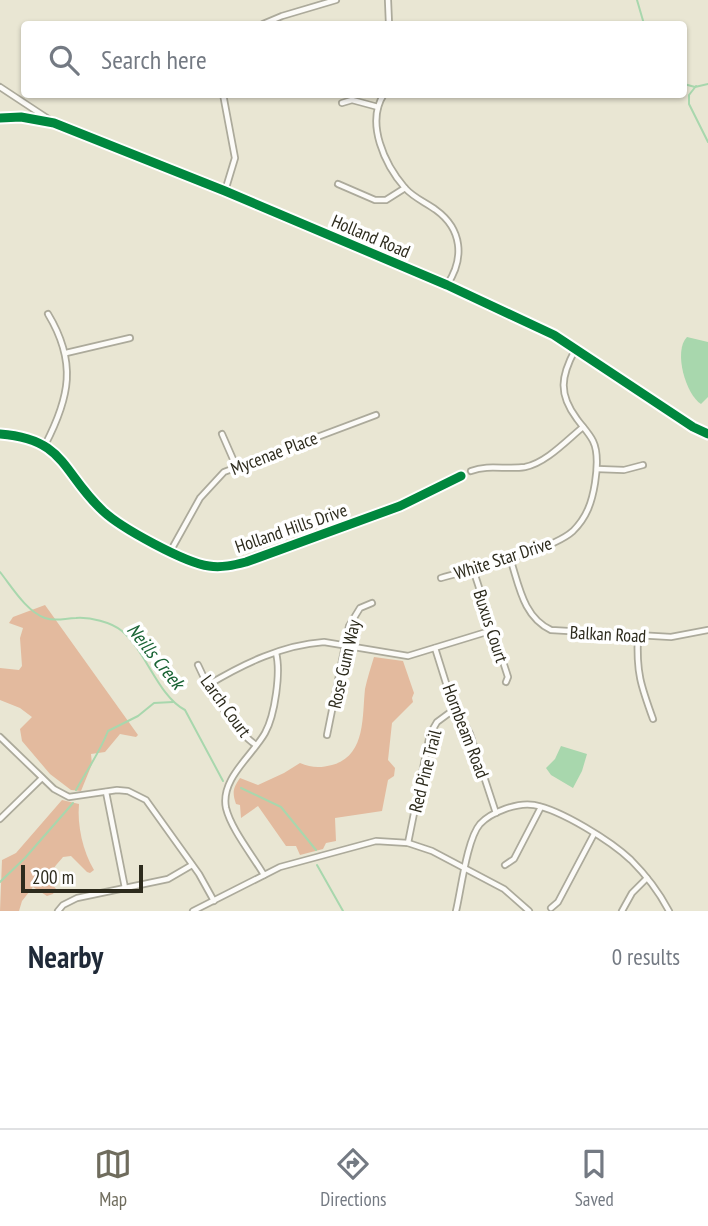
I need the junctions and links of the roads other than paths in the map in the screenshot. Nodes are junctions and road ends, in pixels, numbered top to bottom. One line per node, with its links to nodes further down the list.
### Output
1 (336, 0): 3 (street)
2 (388, 0): 4 (street)
3 (270, 21)
4 (388, 21)
5 (0, 87): 11 (street)
6 (224, 98): 14 (street)
7 (382, 98): 9 (street)
8 (342, 103): 9 (street)
9 (378, 107): 13 (street)
10 (0, 118): 11 (street, Holland Road)
11 (54, 123): 14 (street, Holland Road)
12 (338, 184): 13 (street)
13 (405, 188): 15 (street)
14 (225, 191): 15 (street, Holland Road)
15 (447, 285): 18 (street, Holland Road)
16 (48, 314): 19 (street)
17 (130, 338): 19 (street)
18 (575, 350): 21 (street, White Star Drive); 24 (street, Holland Road)
19 (66, 353): 25 (street)
20 (376, 415): 27 (street, Mycenae Place)
21 (583, 427): 28 (street, White Star Drive); 29 (street)
22 (0, 434): 25 (street)
23 (222, 434): 27 (street)
24 (708, 434)
25 (45, 445): 31 (street, Holland Hills Drive)
26 (643, 465): 28 (street)
27 (236, 466): 31 (street, Mycenae Place)
28 (597, 470): 32 (street, White Star Drive)
29 (471, 471)
30 (461, 476): 31 (street, Holland Hills Drive)
31 (170, 552)
32 (510, 558): 33 (street, White Star Drive); 38 (street, Balkan Road)
33 (473, 569): 34 (street, White Star Drive); 36 (street, Buxus Court)
34 (441, 578)
35 (372, 603): 39 (street, Rose Gum Way)
36 (493, 630): 40 (street); 43 (street, Buxus Court)
37 (708, 630): 38 (street, Balkan Road)
38 (638, 636): 46 (street)
39 (345, 646): 40 (street); 41 (street); 47 (street, Rose Gum Way)
40 (435, 648): 45 (street, Hornbeam Road)
41 (276, 653): 44 (street); 49 (street)
42 (198, 665): 44 (street, Larch Court)
43 (506, 682)
44 (208, 685): 49 (street, Larch Court)
45 (456, 708): 53 (street, Hornbeam Road); 56 (street, Red Pine Trail)
46 (653, 719)
47 (327, 735)
48 (0, 737): 50 (street)
49 (256, 744): 60 (street)
50 (42, 778): 51 (street); 54 (street)
51 (106, 792): 58 (street); 62 (street)
52 (541, 807): 53 (street); 55 (street); 57 (street)
53 (496, 813): 59 (street)
54 (0, 819)
55 (594, 834): 61 (street); 64 (street)
56 (408, 843): 59 (street); 60 (street)
57 (505, 864)
58 (192, 865): 62 (street); 63 (street)
59 (466, 869): 67 (street); 68 (street)
60 (264, 874): 63 (street)
61 (647, 878): 69 (street); 70 (street)
62 (125, 888): 65 (street)
63 (214, 901): 66 (street)
64 (551, 908)
65 (58, 911)
66 (192, 911)
67 (456, 911)
68 (529, 911)
69 (622, 911)
70 (669, 911)

